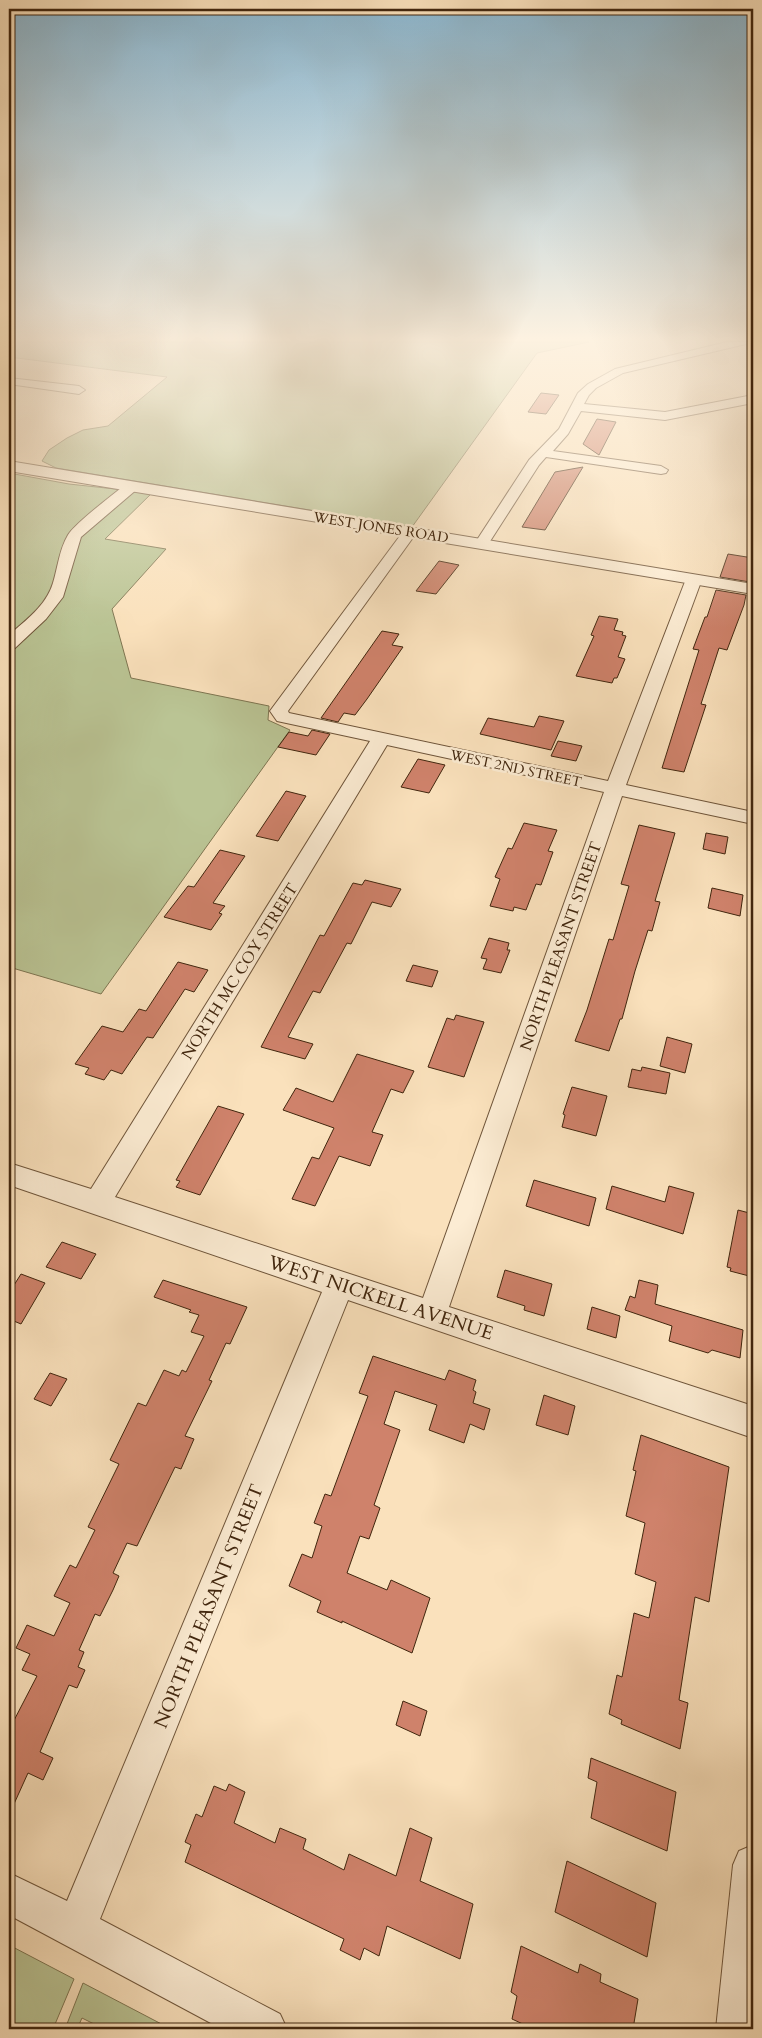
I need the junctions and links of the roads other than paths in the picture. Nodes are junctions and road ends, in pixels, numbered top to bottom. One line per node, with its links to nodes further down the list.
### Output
1 (558, 437): 2 (street)
2 (543, 452): 4 (street); 7 (street)
3 (9, 466): 5 (street, WEST JONES ROAD)
4 (661, 470)
5 (132, 487): 6 (street, WEST JONES ROAD); 10 (street)
6 (410, 532): 7 (street, WEST JONES ROAD); 11 (street, WEST 2ND STREET)
7 (482, 543): 8 (street, WEST JONES ROAD)
8 (694, 579): 9 (street, WEST JONES ROAD); 12 (street, NORTH PLEASANT STREET)
9 (753, 589)
10 (9, 644)
11 (382, 739): 12 (street, WEST 2ND STREET); 15 (street, NORTH MC COY STREET)
12 (615, 788): 13 (street, WEST 2ND STREET); 17 (street, NORTH PLEASANT STREET)
13 (753, 818)
14 (9, 1174): 15 (street, WEST NICKELL AVENUE)
15 (97, 1203): 16 (street, WEST NICKELL AVENUE)
16 (340, 1284): 17 (street, WEST NICKELL AVENUE); 21 (street, NORTH PLEASANT STREET)
17 (432, 1314): 18 (street, WEST NICKELL AVENUE)
18 (753, 1422)
19 (753, 1865): 23 (street)
20 (9, 1893): 21 (street)
21 (76, 1928): 22 (street)
22 (265, 2029)
23 (737, 2029)

